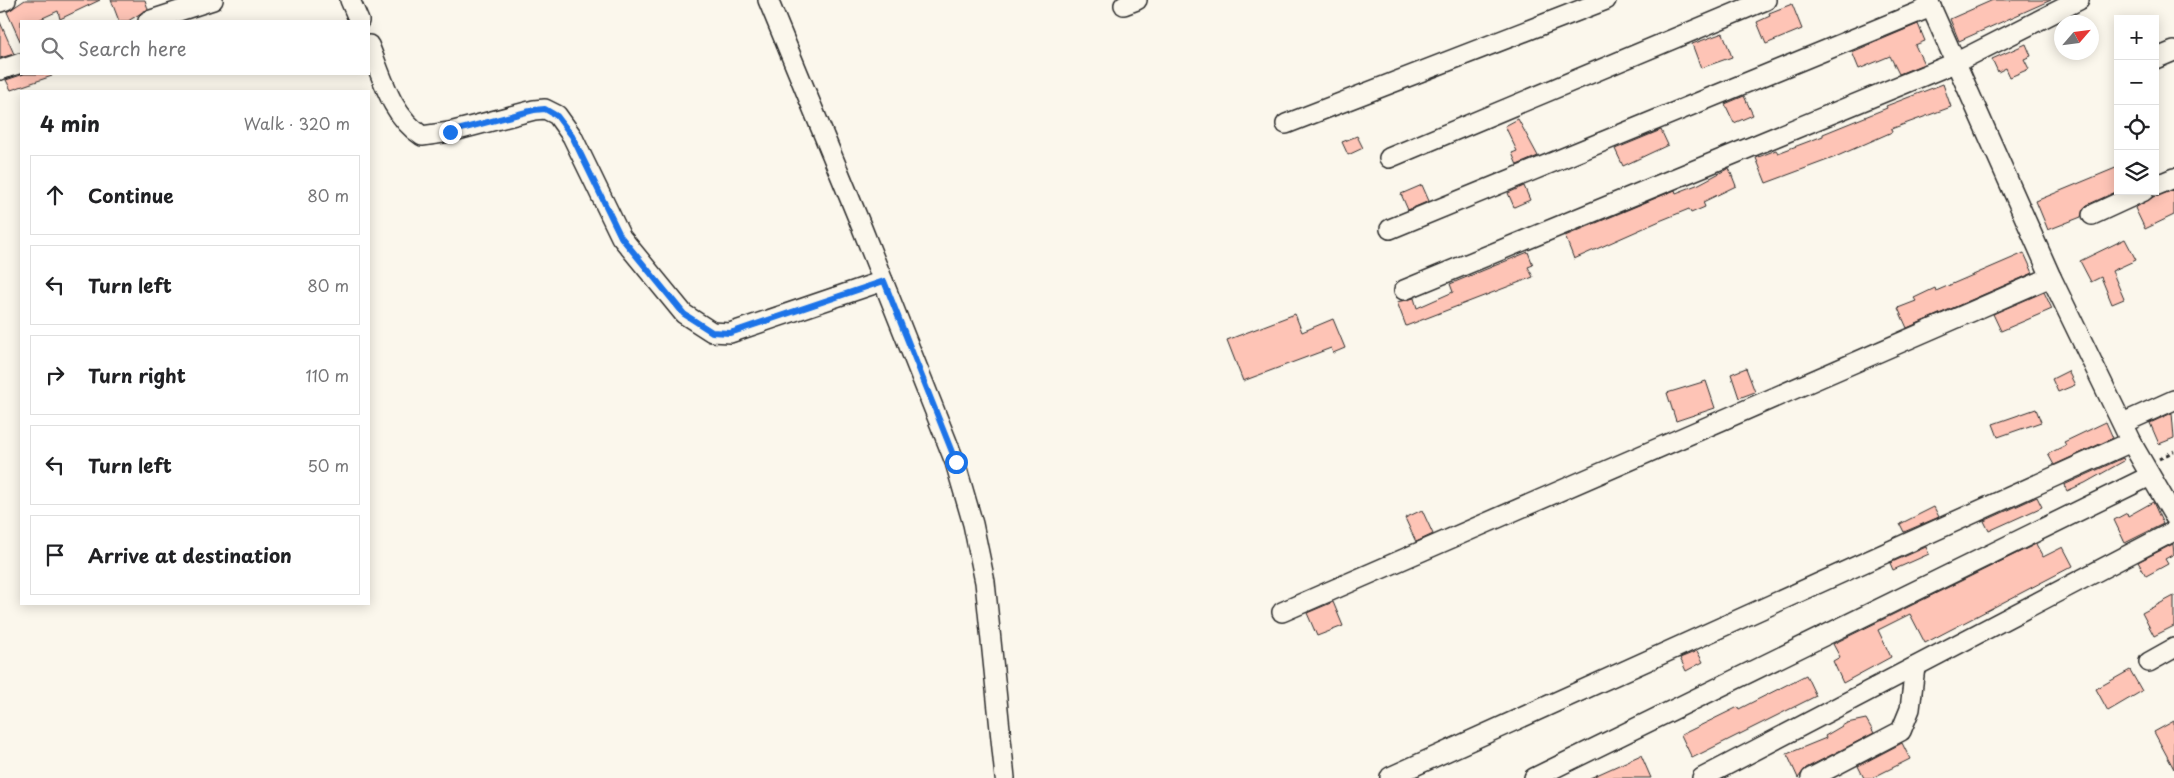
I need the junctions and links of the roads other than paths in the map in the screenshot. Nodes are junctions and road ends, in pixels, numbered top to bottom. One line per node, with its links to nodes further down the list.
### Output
1 (6, 0): 8 (street)
2 (213, 0): 10 (street)
3 (350, 0): 11 (street)
4 (768, 0): 26 (street)
5 (1606, 0): 18 (street)
6 (1766, 0): 19 (street)
7 (2079, 0): 15 (street)
8 (0, 2)
9 (1929, 3): 15 (street); 24 (street)
10 (151, 20)
11 (358, 20)
12 (370, 47): 26 (street)
13 (2174, 51): 14 (street)
14 (2159, 57)
15 (1956, 62): 25 (street); 27 (street)
16 (20, 63): 17 (street)
17 (0, 70)
18 (1286, 124)
19 (1389, 158)
20 (2174, 178): 21 (street)
21 (2159, 184)
22 (2135, 195): 23 (street)
23 (2092, 215)
24 (1390, 229)
25 (2051, 277): 29 (street); 34 (street)
26 (884, 281): 39 (street)
27 (1404, 290)
28 (2174, 400): 29 (street)
29 (2123, 423): 30 (street)
30 (2131, 442): 31 (street); 38 (street)
31 (2150, 476): 32 (street); 40 (street)
32 (2174, 516)
33 (2174, 531): 37 (street)
34 (1282, 612)
35 (2174, 648): 36 (street)
36 (2149, 662)
37 (1915, 666): 41 (street); 42 (street)
38 (1390, 777)
39 (1006, 778)
40 (1534, 778)
41 (1702, 778)
42 (1811, 778)

